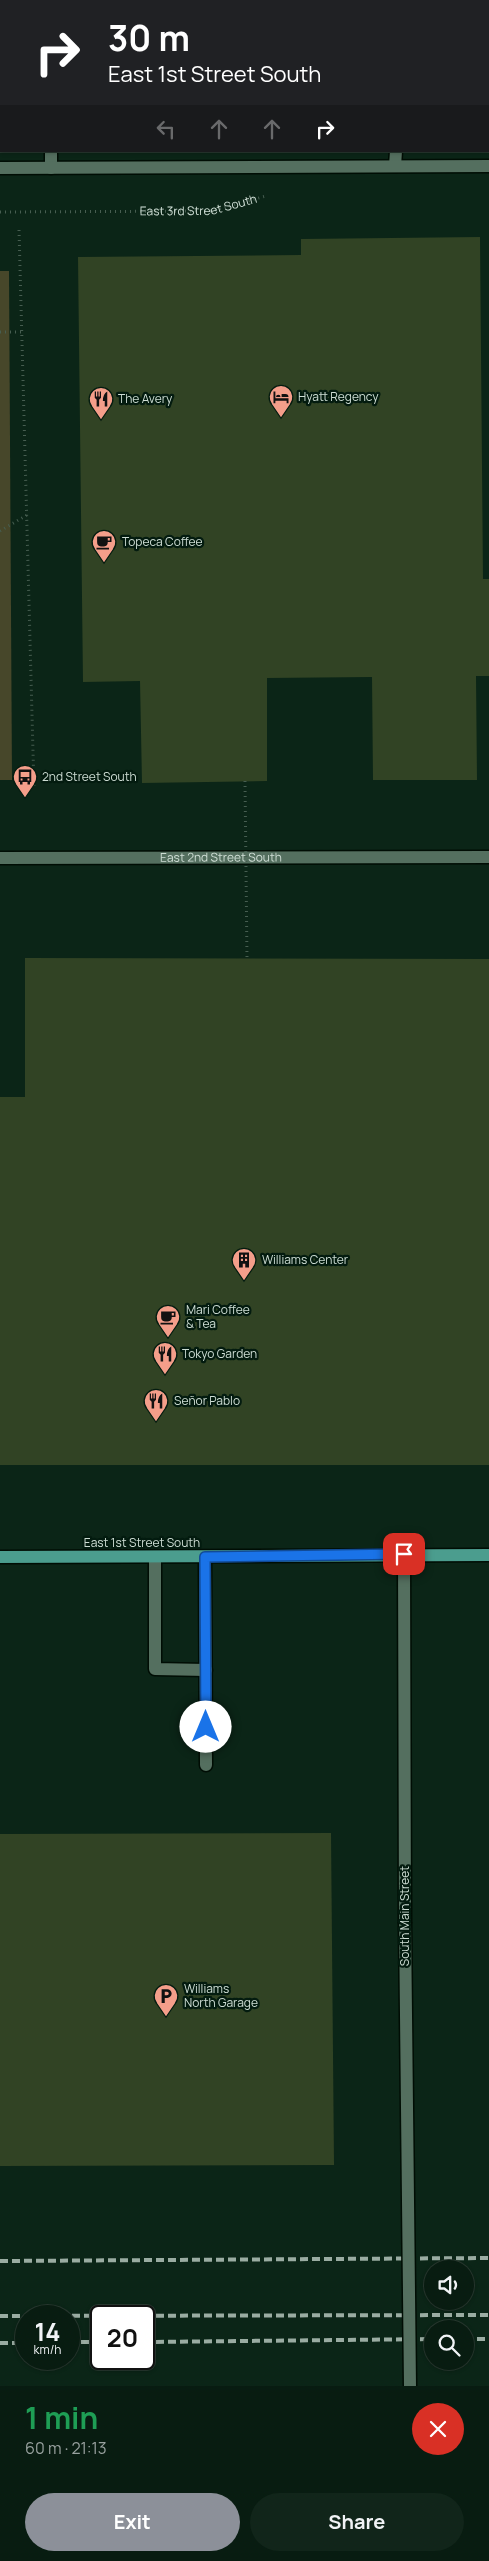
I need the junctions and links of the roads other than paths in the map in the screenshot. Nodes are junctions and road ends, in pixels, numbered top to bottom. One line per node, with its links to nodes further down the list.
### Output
1 (51, 152): 6 (street)
2 (396, 152): 3 (street)
3 (395, 166): 4 (street); 6 (street)
4 (489, 166)
5 (0, 168): 6 (street)
6 (51, 168)
7 (489, 857): 8 (street, East 2nd Street South)
8 (0, 858)
9 (404, 1554): 10 (main road, East 1st Street South); 12 (main road, East 1st Street South); 16 (street, South Main Street, bridge)
10 (489, 1556)
11 (155, 1557): 12 (main road, East 1st Street South); 13 (main road, East 1st Street South); 14 (street)
12 (205, 1557): 14 (street)
13 (0, 1558)
14 (206, 1670): 15 (street)
15 (206, 1765)
16 (410, 2386)

